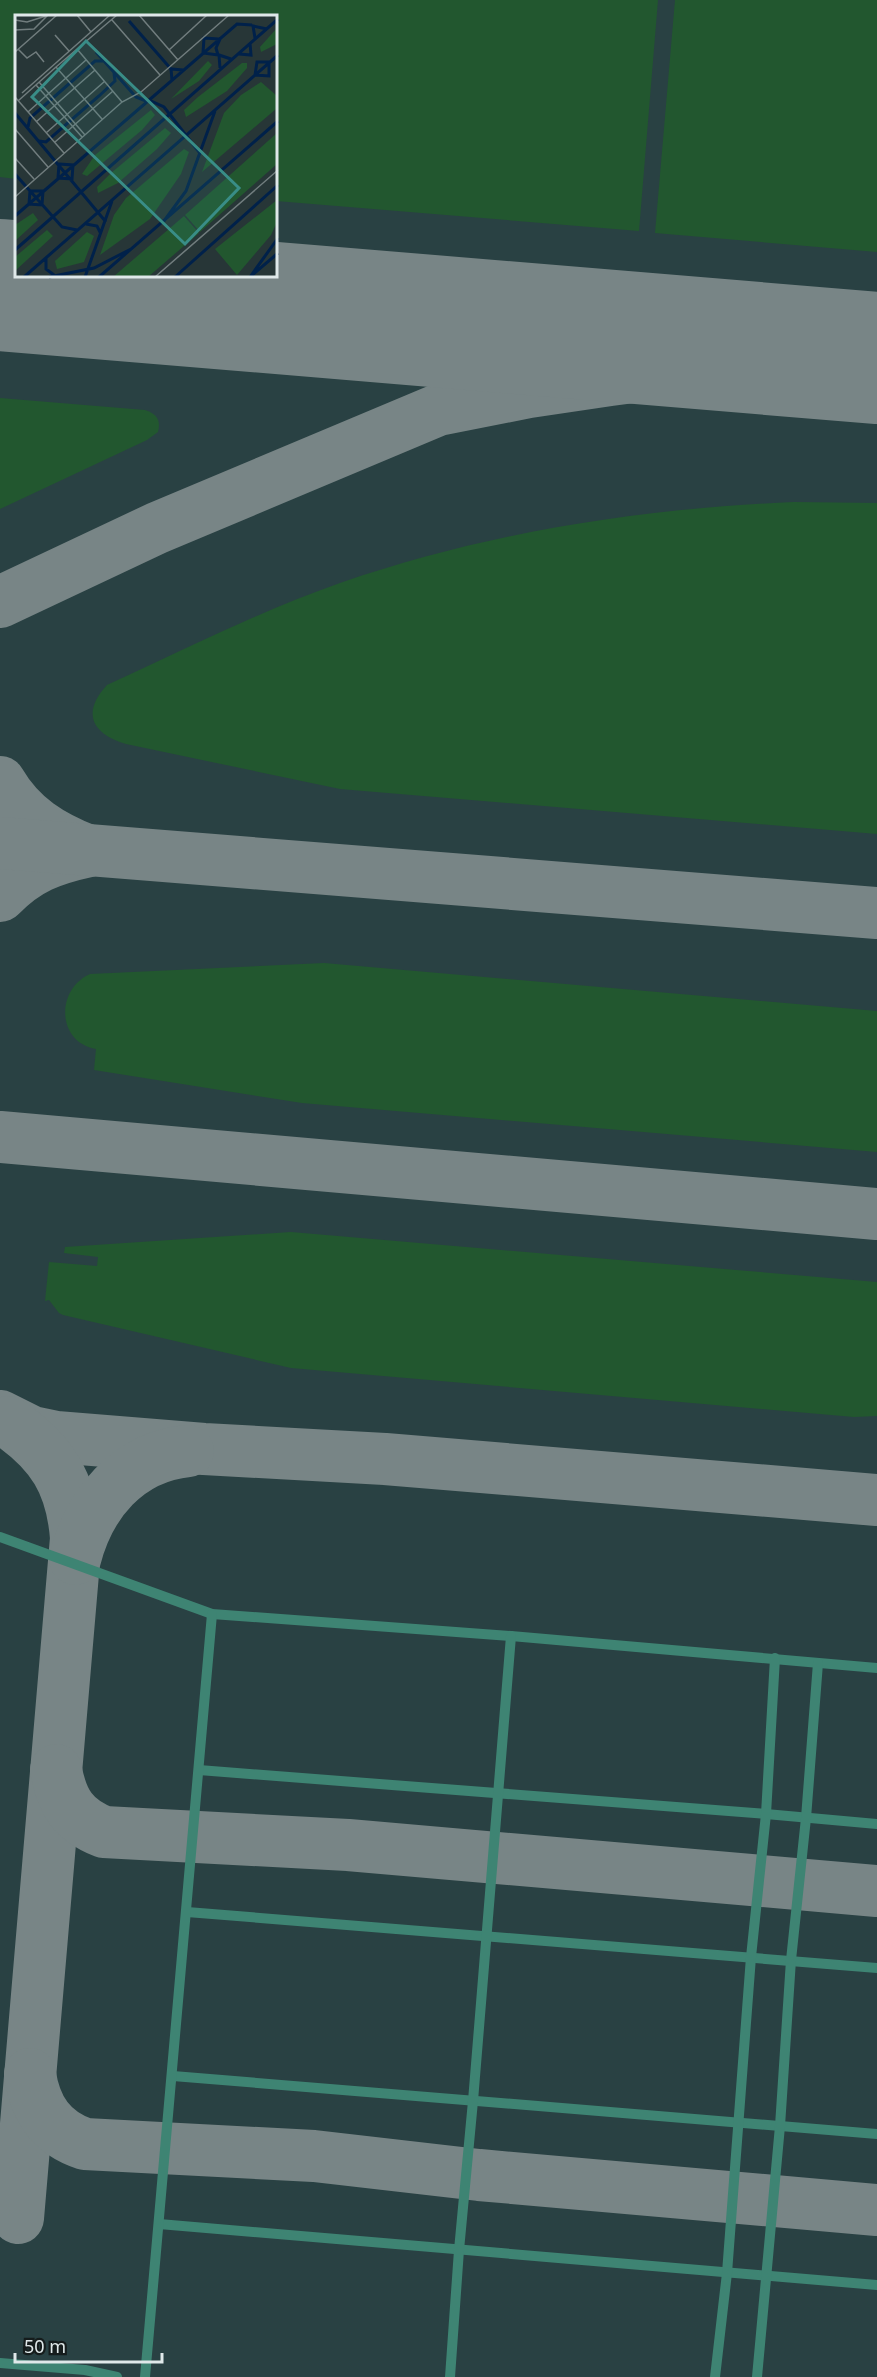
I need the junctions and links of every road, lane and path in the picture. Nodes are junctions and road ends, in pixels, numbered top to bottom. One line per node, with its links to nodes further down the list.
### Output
1 (0, 1537): 2 (lane)
2 (212, 1614): 3 (lane); 7 (lane)
3 (511, 1636): 4 (lane); 8 (lane)
4 (775, 1658): 5 (lane); 9 (lane)
5 (818, 1663): 6 (lane); 10 (lane)
6 (877, 1668)
7 (199, 1770): 8 (lane); 12 (lane)
8 (498, 1792): 9 (lane); 13 (lane)
9 (766, 1814): 10 (lane); 14 (lane)
10 (806, 1818): 11 (lane); 15 (lane)
11 (877, 1824)
12 (187, 1912): 13 (lane); 17 (lane)
13 (486, 1935): 14 (lane); 18 (lane)
14 (751, 1957): 15 (lane); 19 (lane)
15 (790, 1960): 16 (lane); 20 (lane)
16 (877, 1968)
17 (173, 2076): 18 (lane); 22 (lane)
18 (473, 2101): 19 (lane); 23 (lane)
19 (738, 2122): 20 (lane); 24 (lane)
20 (780, 2126): 21 (lane); 25 (lane)
21 (877, 2134)
22 (159, 2224): 23 (lane); 29 (lane)
23 (459, 2250): 24 (lane); 30 (lane)
24 (727, 2273): 25 (lane); 31 (lane)
25 (767, 2276): 26 (lane); 32 (lane)
26 (877, 2285)
27 (0, 2363): 28 (lane)
28 (117, 2377)
29 (145, 2377)
30 (450, 2377)
31 (715, 2377)
32 (757, 2377)

